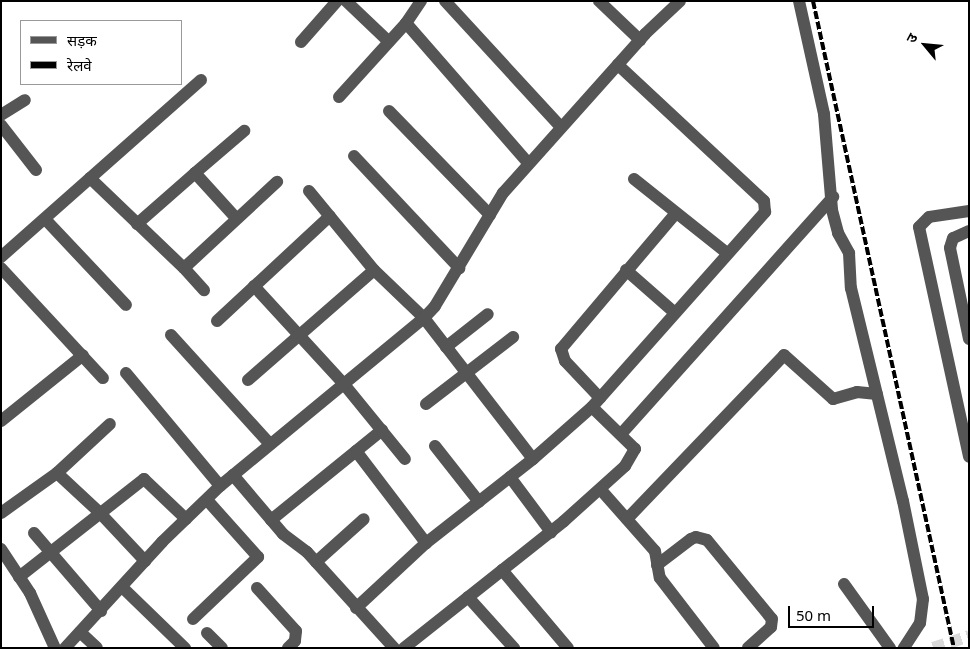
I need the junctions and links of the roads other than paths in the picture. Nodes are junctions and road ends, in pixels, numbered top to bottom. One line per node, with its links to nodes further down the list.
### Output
1 (337, 1): 10 (street)
2 (346, 1): 11 (street)
3 (445, 1): 19 (street)
4 (599, 1): 9 (street)
5 (680, 1): 9 (street)
6 (798, 1): 29 (street)
7 (417, 3): 8 (street)
8 (406, 23): 11 (street); 22 (street)
9 (640, 40): 12 (street)
10 (301, 42)
11 (389, 42): 14 (street)
12 (618, 65): 19 (street); 38 (street)
13 (202, 80): 25 (street)
14 (339, 97)
15 (25, 100): 17 (street)
16 (389, 111): 32 (street)
17 (1, 115)
18 (1, 125): 23 (street)
19 (561, 127): 22 (street)
20 (244, 131): 24 (street)
21 (354, 156): 42 (street)
22 (528, 163): 32 (street)
23 (36, 170)
24 (196, 173): 34 (street); 36 (street)
25 (90, 178): 35 (street); 36 (street)
26 (634, 179): 31 (street)
27 (277, 182): 34 (street)
28 (309, 191): 33 (street)
29 (833, 197): 64 (street); 70 (street)
30 (969, 211): 74 (street)
31 (676, 213): 38 (street); 44 (street)
32 (490, 215): 42 (street)
33 (330, 216): 43 (street); 45 (street)
34 (236, 218): 41 (street)
35 (45, 219): 39 (street); 47 (street)
36 (137, 224): 41 (street)
37 (969, 231): 50 (street)
38 (727, 253): 48 (street)
39 (1, 257)
40 (1, 268): 58 (street)
41 (184, 268): 46 (street)
42 (459, 268): 51 (street)
43 (374, 270): 51 (street); 54 (street)
44 (626, 270): 48 (street); 65 (street)
45 (254, 286): 52 (street); 54 (street)
46 (204, 290)
47 (126, 305)
48 (674, 312): 65 (street)
49 (488, 314): 57 (street)
50 (966, 314): 56 (street)
51 (424, 318): 57 (street); 63 (street)
52 (217, 322)
53 (171, 335): 71 (street)
54 (300, 335): 62 (street); 63 (street)
55 (513, 337): 59 (street)
56 (969, 339)
57 (446, 348): 59 (street)
58 (83, 355): 61 (street); 67 (street)
59 (464, 372): 66 (street); 76 (street)
60 (126, 373): 80 (street)
61 (103, 378)
62 (248, 380)
63 (343, 383): 69 (street); 71 (street)
64 (877, 394): 89 (street); 122 (street)
65 (596, 403): 70 (street); 76 (street)
66 (426, 404)
67 (1, 422)
68 (110, 424): 77 (street)
69 (382, 430): 73 (street); 75 (street)
70 (622, 433): 81 (street)
71 (270, 444): 78 (street)
72 (435, 446): 83 (street)
73 (356, 451): 88 (street); 92 (street)
74 (969, 458)
75 (405, 459)
76 (533, 459): 79 (street)
77 (57, 473): 84 (street); 85 (street)
78 (233, 475): 80 (street); 88 (street)
79 (510, 477): 83 (street); 90 (street)
80 (220, 486): 82 (street)
81 (601, 490): 89 (street); 90 (street)
82 (207, 500): 87 (street); 106 (street)
83 (479, 502): 92 (street)
84 (100, 512): 87 (street); 94 (street); 95 (street)
85 (1, 513)
86 (364, 518): 96 (street)
87 (186, 519): 95 (street)
88 (271, 520): 96 (street)
89 (627, 520): 97 (street)
90 (551, 532): 98 (street)
91 (34, 533): 94 (street)
92 (426, 543): 104 (street)
93 (1, 549): 99 (street)
94 (48, 554): 99 (street); 105 (street)
95 (146, 560): 101 (street)
96 (316, 562): 104 (street)
97 (657, 565): 119 (street); 120 (street)
98 (502, 570): 103 (street); 118 (street)
99 (20, 577): 109 (street)
100 (844, 584): 121 (street)
101 (122, 587): 105 (street); 112 (street)
102 (257, 588): 114 (street)
103 (468, 597): 116 (street); 117 (street)
104 (356, 608): 115 (street)
105 (101, 611): 107 (street)
106 (193, 619)
107 (80, 632): 110 (street); 111 (street)
108 (207, 633): 113 (street)
109 (54, 648)
110 (65, 648)
111 (97, 648)
112 (185, 648)
113 (222, 648)
114 (288, 648)
115 (394, 648)
116 (404, 648)
117 (514, 648)
118 (568, 648)
119 (714, 648)
120 (748, 648)
121 (890, 648)
122 (904, 648)

